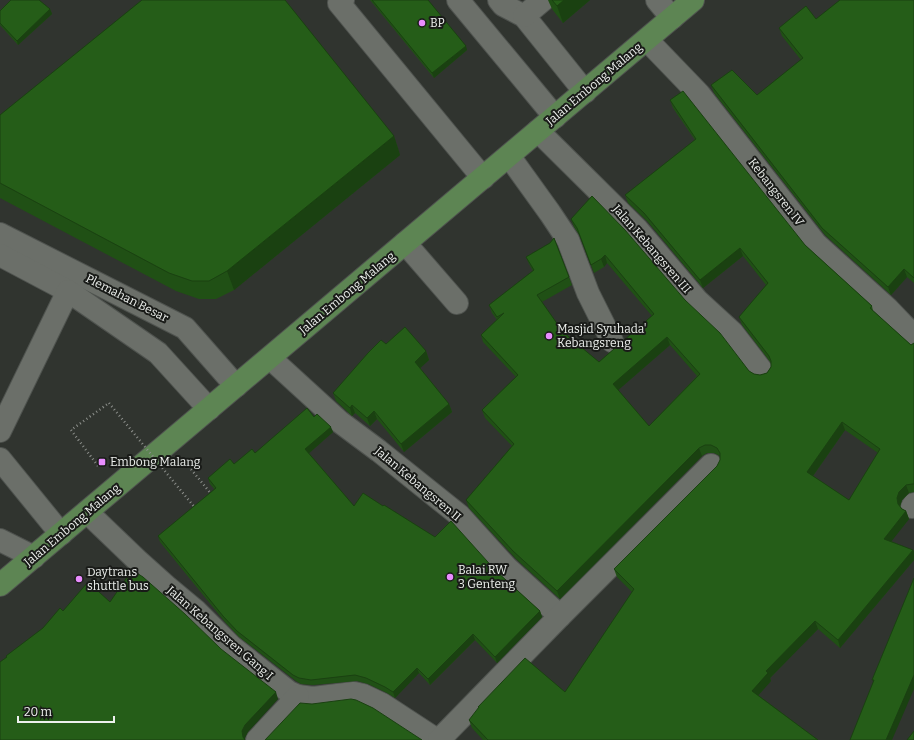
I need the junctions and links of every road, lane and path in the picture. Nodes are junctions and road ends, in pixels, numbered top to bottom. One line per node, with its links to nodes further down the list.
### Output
1 (458, 0): 11 (street)
2 (499, 0): 7 (street)
3 (543, 0): 7 (street)
4 (657, 0): 8 (street)
5 (694, 0): 8 (main road, Jalan Embong Malang)
6 (337, 1): 14 (street)
7 (524, 16): 10 (street)
8 (672, 18): 9 (main road, Jalan Embong Malang)
9 (647, 40): 10 (main road, Jalan Embong Malang); 20 (street, Kebangsren IV)
10 (585, 92): 11 (main road, Jalan Embong Malang)
11 (555, 117): 12 (main road, Jalan Embong Malang)
12 (538, 131): 13 (main road, Jalan Embong Malang); 23 (street, Jalan Kebangsren III)
13 (509, 156): 14 (main road, Jalan Embong Malang); 21 (street)
14 (483, 178): 16 (main road, Jalan Embong Malang)
15 (0, 234): 24 (street, Plemahan Besar)
16 (405, 243): 19 (street); 22 (main road, Jalan Embong Malang)
17 (0, 255): 18 (street)
18 (68, 291): 25 (street); 26 (street)
19 (457, 303)
20 (914, 336)
21 (612, 341)
22 (270, 358): 24 (main road, Jalan Embong Malang); 38 (street, Jalan Kebangsren II)
23 (762, 371)
24 (236, 386): 25 (main road, Jalan Embong Malang)
25 (209, 409): 27 (main road, Jalan Embong Malang)
26 (0, 431)
27 (169, 442): 30 (main road, Jalan Embong Malang); 31 (path)
28 (0, 459): 34 (street)
29 (711, 465): 38 (street)
30 (114, 488): 32 (path, bridge); 33 (main road, Jalan Embong Malang)
31 (213, 496)
32 (197, 510)
33 (87, 512): 34 (main road, Jalan Embong Malang); 39 (street, Jalan Kebangsren Gang I)
34 (61, 534): 36 (main road, Jalan Embong Malang)
35 (0, 540): 36 (street)
36 (34, 557): 37 (main road, Jalan Embong Malang)
37 (2, 581)
38 (560, 616): 41 (street)
39 (298, 696): 40 (street); 41 (street, Jalan Kebangsren Gang I)
40 (257, 740)
41 (438, 740)

